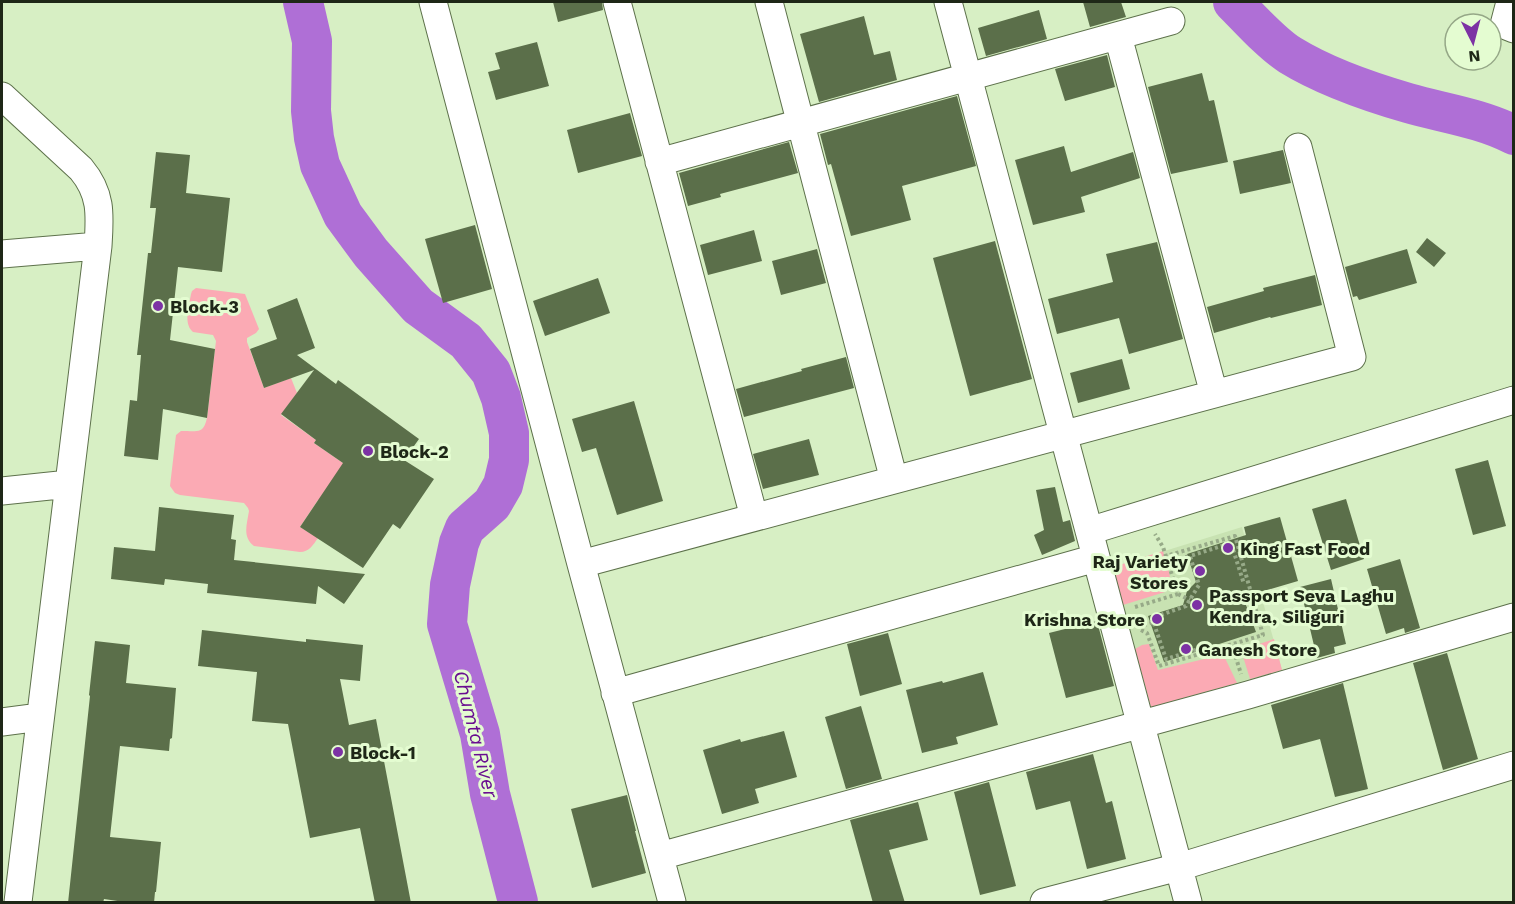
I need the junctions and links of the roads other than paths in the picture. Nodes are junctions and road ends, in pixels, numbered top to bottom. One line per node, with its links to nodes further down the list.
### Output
1 (433, 2): 25 (street)
2 (617, 2): 13 (street)
3 (769, 2): 11 (street)
4 (948, 2): 9 (street)
5 (1510, 2): 7 (street)
6 (1171, 21): 8 (street)
7 (1514, 29)
8 (1118, 36): 9 (street); 16 (street)
9 (968, 77): 11 (street); 18 (street)
10 (2, 96): 14 (street)
11 (801, 123): 13 (street); 19 (street)
12 (1298, 147): 16 (street)
13 (659, 162): 22 (street)
14 (98, 246): 15 (street); 20 (street)
15 (2, 255)
16 (1214, 394): 18 (street)
17 (1514, 400): 23 (street)
18 (1063, 434): 19 (street); 23 (street)
19 (894, 480): 22 (street)
20 (69, 484): 21 (street); 28 (street)
21 (2, 491)
22 (754, 518): 25 (street)
23 (1089, 531): 24 (street)
24 (1096, 558): 27 (street); 30 (street)
25 (581, 564): 27 (street)
26 (1514, 617): 30 (street)
27 (615, 693): 32 (street)
28 (40, 717): 29 (street); 34 (street)
29 (2, 722)
30 (1141, 724): 32 (street); 33 (street)
31 (1514, 765): 33 (street)
32 (660, 856): 35 (street)
33 (1179, 867): 36 (street); 37 (street)
34 (18, 903)
35 (672, 903)
36 (1044, 903)
37 (1188, 903)

